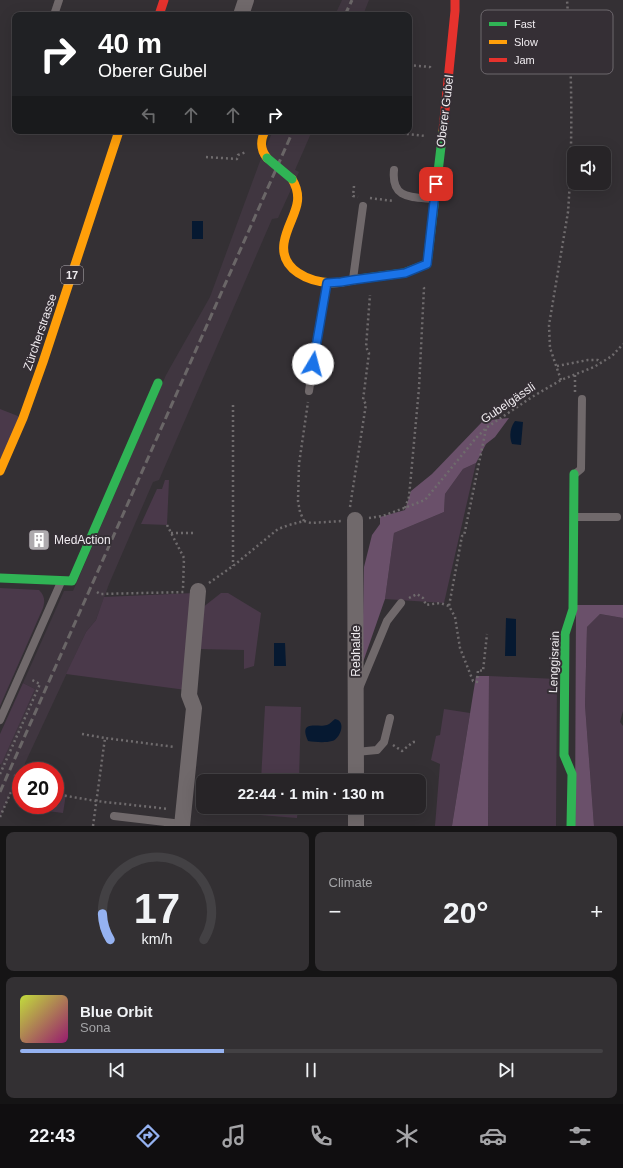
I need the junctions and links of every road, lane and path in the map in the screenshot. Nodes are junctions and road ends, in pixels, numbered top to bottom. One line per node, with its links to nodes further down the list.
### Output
1 (60, 0): 7 (lane)
2 (164, 0): 8 (street)
3 (246, 0): 9 (street)
4 (455, 0): 14 (street, Oberer Gubel)
5 (567, 0): 6 (path)
6 (567, 10)
7 (55, 12)
8 (160, 12)
9 (242, 12)
10 (569, 74): 31 (path)
11 (118, 134): 38 (street, Zürcherstrasse / 17)
12 (264, 134): 15 (street)
13 (408, 134): 14 (path)
14 (442, 138): 21 (street, Oberer Gubel)
15 (261, 143): 16 (path); 26 (street, Oberer Gubel, bridge)
16 (206, 157)
17 (394, 170): 21 (lane)
18 (354, 186): 19 (path)
19 (360, 197)
20 (367, 198): 22 (path)
21 (434, 199): 24 (street, Oberer Gubel)
22 (397, 202)
23 (363, 206): 25 (lane)
24 (414, 269): 25 (street, Oberer Gubel); 40 (path)
25 (358, 279): 26 (street, Oberer Gubel); 44 (path)
26 (327, 283): 34 (lane)
27 (623, 344): 28 (path, Gubelgässli)
28 (619, 348): 29 (path); 30 (path, Gubelgässli)
29 (623, 352)
30 (601, 362): 31 (path); 32 (path, Gubelgässli)
31 (557, 366): 32 (path)
32 (561, 380): 37 (path, Gubelgässli)
33 (158, 383): 50 (street)
34 (309, 391): 43 (path)
35 (582, 399): 39 (lane)
36 (233, 404): 48 (path)
37 (486, 428): 40 (path, Gubelgässli); 54 (path)
38 (0, 471)
39 (574, 474): 41 (street, Lenggisrain)
40 (404, 508): 44 (path, Gubelgässli)
41 (574, 517): 42 (lane); 77 (street, Lenggisrain)
42 (617, 518)
43 (304, 521): 44 (path, Gubelgässli); 48 (path, Gubelgässli)
44 (352, 521): 57 (street, Rebhalde)
45 (167, 525): 46 (path)
46 (171, 532): 47 (path); 51 (path)
47 (195, 533)
48 (233, 566): 51 (path, Gubelgässli)
49 (0, 578): 50 (street)
50 (61, 581): 59 (lane)
51 (190, 591): 52 (path); 64 (street)
52 (97, 592)
53 (401, 603): 54 (path); 57 (lane)
54 (449, 606): 55 (path)
55 (487, 634)
56 (36, 682): 66 (path)
57 (356, 696): 65 (street, Rebhalde)
58 (390, 718): 62 (lane)
59 (0, 720)
60 (82, 734): 61 (path)
61 (105, 738): 64 (path); 70 (path)
62 (384, 740): 63 (path); 65 (lane)
63 (416, 742)
64 (190, 749): 74 (street)
65 (356, 752): 67 (street, Rebhalde)
66 (0, 774)
67 (356, 774)
68 (12, 789): 73 (path)
69 (64, 796): 70 (path)
70 (96, 802): 74 (path); 75 (path)
71 (356, 814): 76 (street)
72 (114, 816): 74 (lane)
73 (0, 817)
74 (182, 820)
75 (93, 826)
76 (356, 826)
77 (571, 826)

